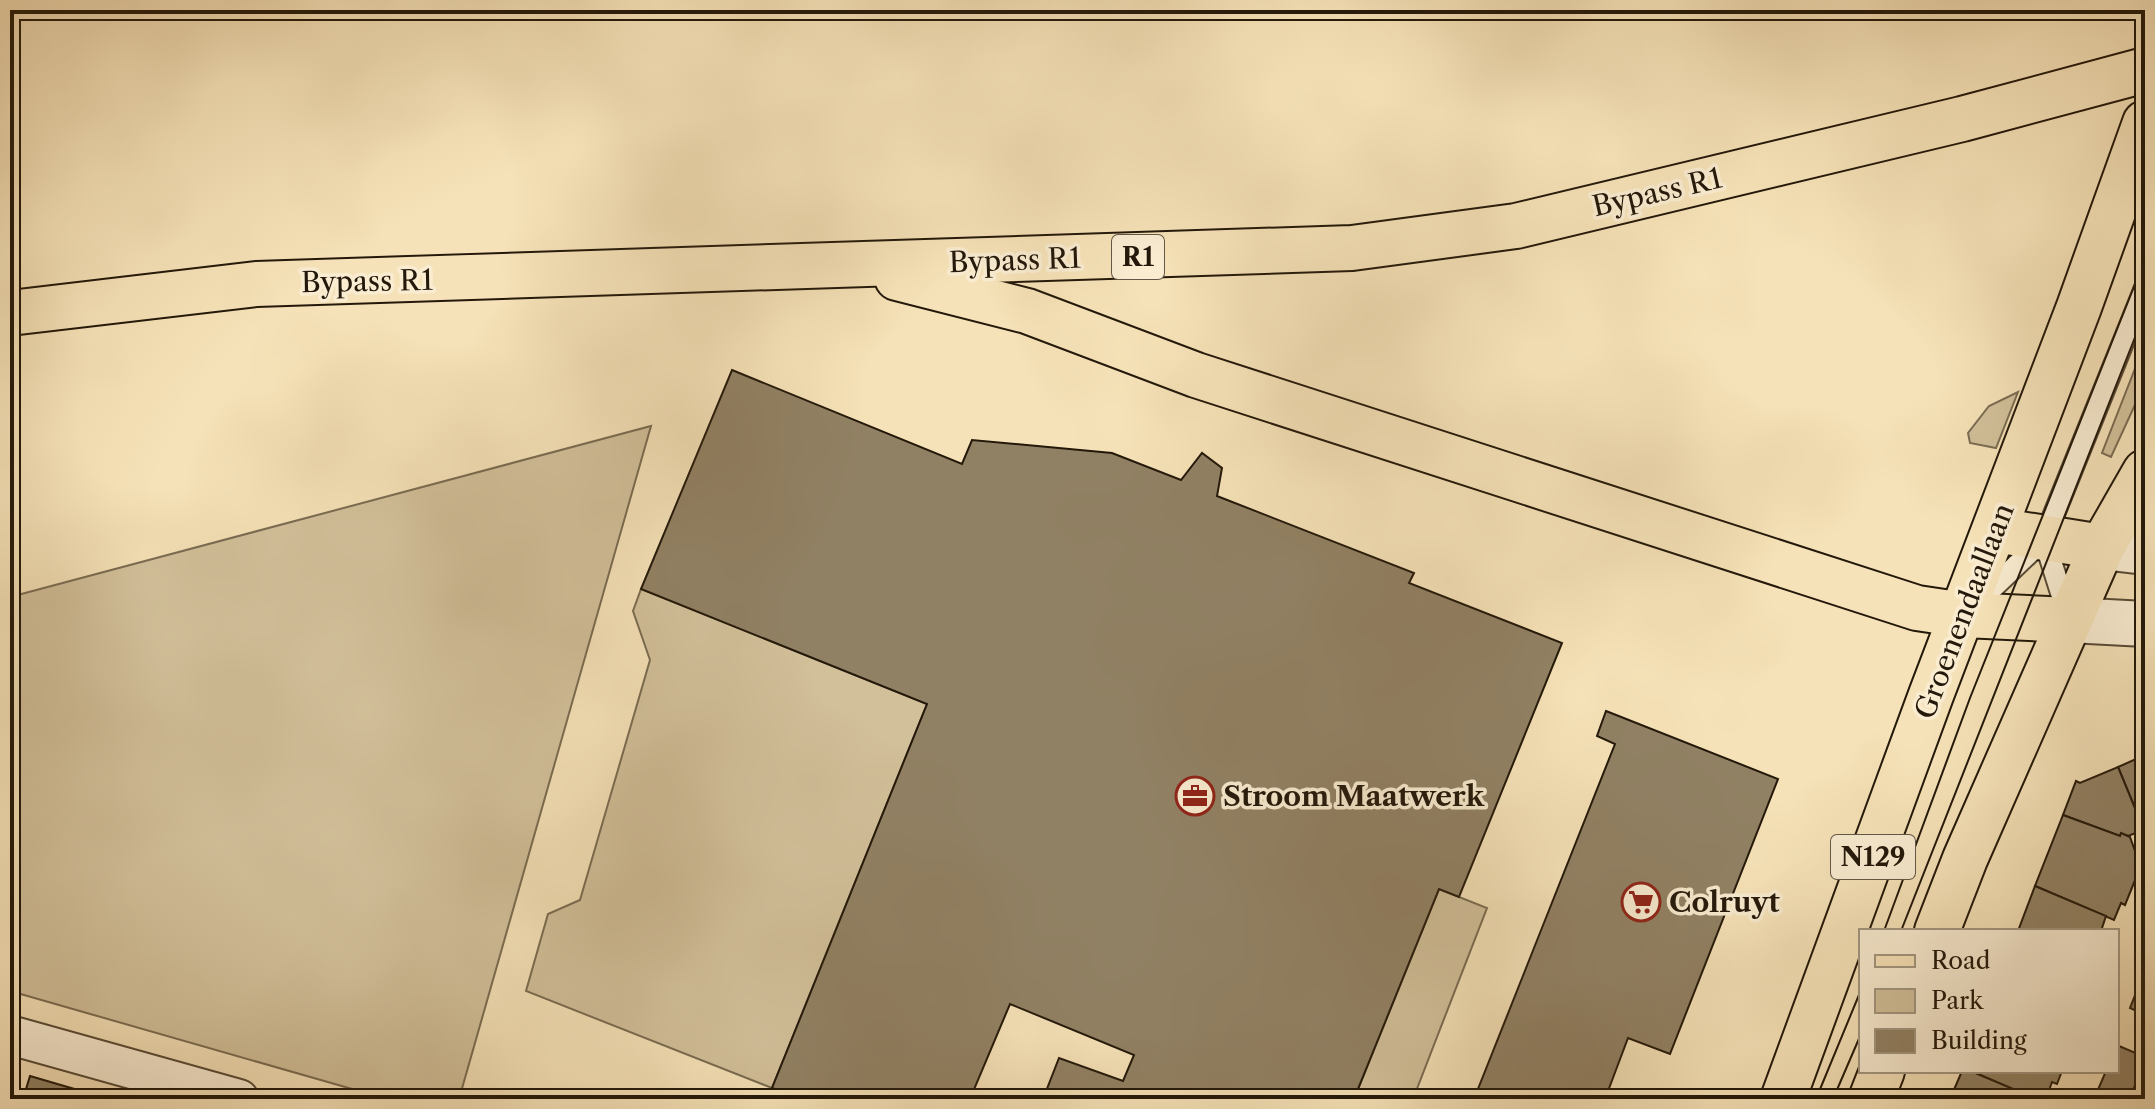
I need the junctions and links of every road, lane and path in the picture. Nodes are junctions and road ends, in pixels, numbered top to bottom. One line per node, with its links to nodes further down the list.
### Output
1 (2145, 70): 3 (main road, Bypass R1 / R1)
2 (2145, 123): 7 (main road, Groenendaallaan / N129)
3 (845, 265): 5 (main road, Bypass R1 / R1); 11 (main road)
4 (2145, 288): 8 (lane)
5 (10, 313)
6 (2145, 472): 9 (main road, N129)
7 (1995, 530): 8 (main road); 11 (main road, Groenendaallaan / N129)
8 (2044, 539): 9 (main road); 11 (lane); 12 (lane)
9 (2102, 547): 10 (street); 12 (main road, N129)
10 (2145, 552)
11 (1964, 615): 12 (main road); 18 (main road, Groenendaallaan / N129)
12 (2070, 620): 13 (street); 14 (main road, N129)
13 (2145, 624)
14 (1938, 929)
15 (10, 1035): 17 (street)
16 (1881, 1073): 19 (main road)
17 (239, 1099)
18 (1783, 1099)
19 (1871, 1099)

